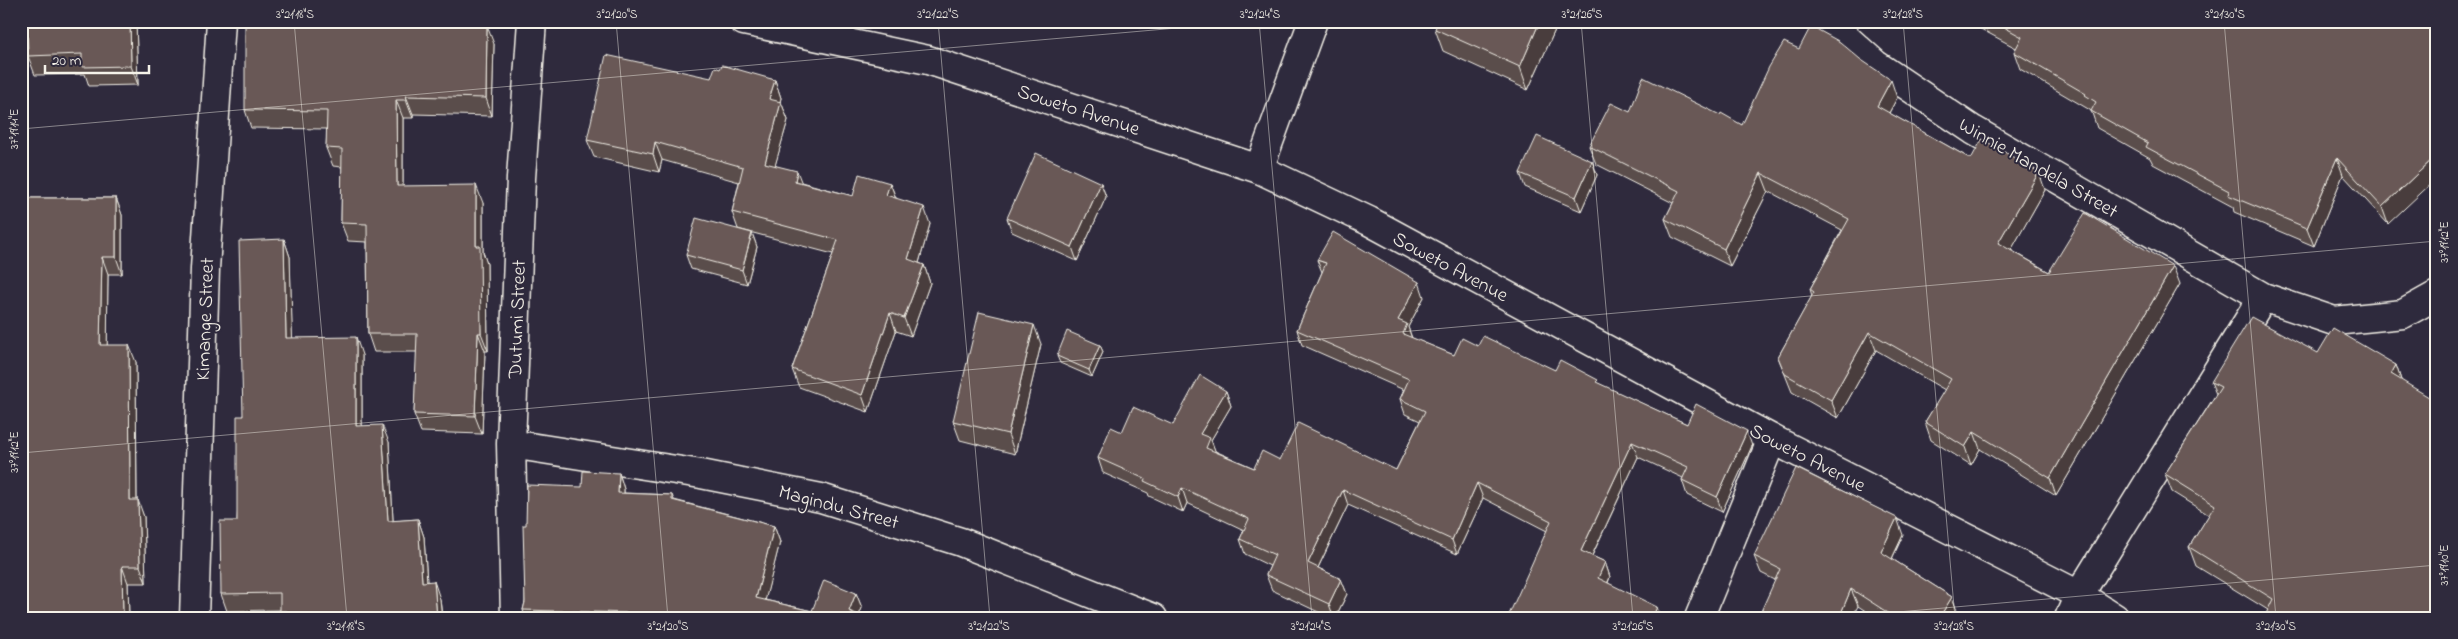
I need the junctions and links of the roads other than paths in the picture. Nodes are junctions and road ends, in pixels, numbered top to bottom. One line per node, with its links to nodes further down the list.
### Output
1 (221, 21): 14 (street, Kimange Street)
2 (532, 21): 12 (street, Dutumi Street)
3 (744, 21): 6 (street, Soweto Avenue)
4 (1313, 21): 6 (street)
5 (1827, 21): 8 (street, Winnie Mandela Street)
6 (1259, 169): 11 (street, Soweto Avenue)
7 (2437, 295): 9 (street, Winnie Mandela Street)
8 (2263, 297): 9 (street, Winnie Mandela Street); 13 (street)
9 (2402, 314): 10 (street, Winnie Mandela Street)
10 (2437, 318)
11 (1772, 439): 13 (street, Soweto Avenue); 17 (street)
12 (511, 444): 15 (street, Dutumi Street); 16 (street, Magindu Street)
13 (2074, 606): 18 (street, Soweto Avenue)
14 (194, 618)
15 (515, 618)
16 (1153, 618)
17 (1699, 618)
18 (2115, 618)

